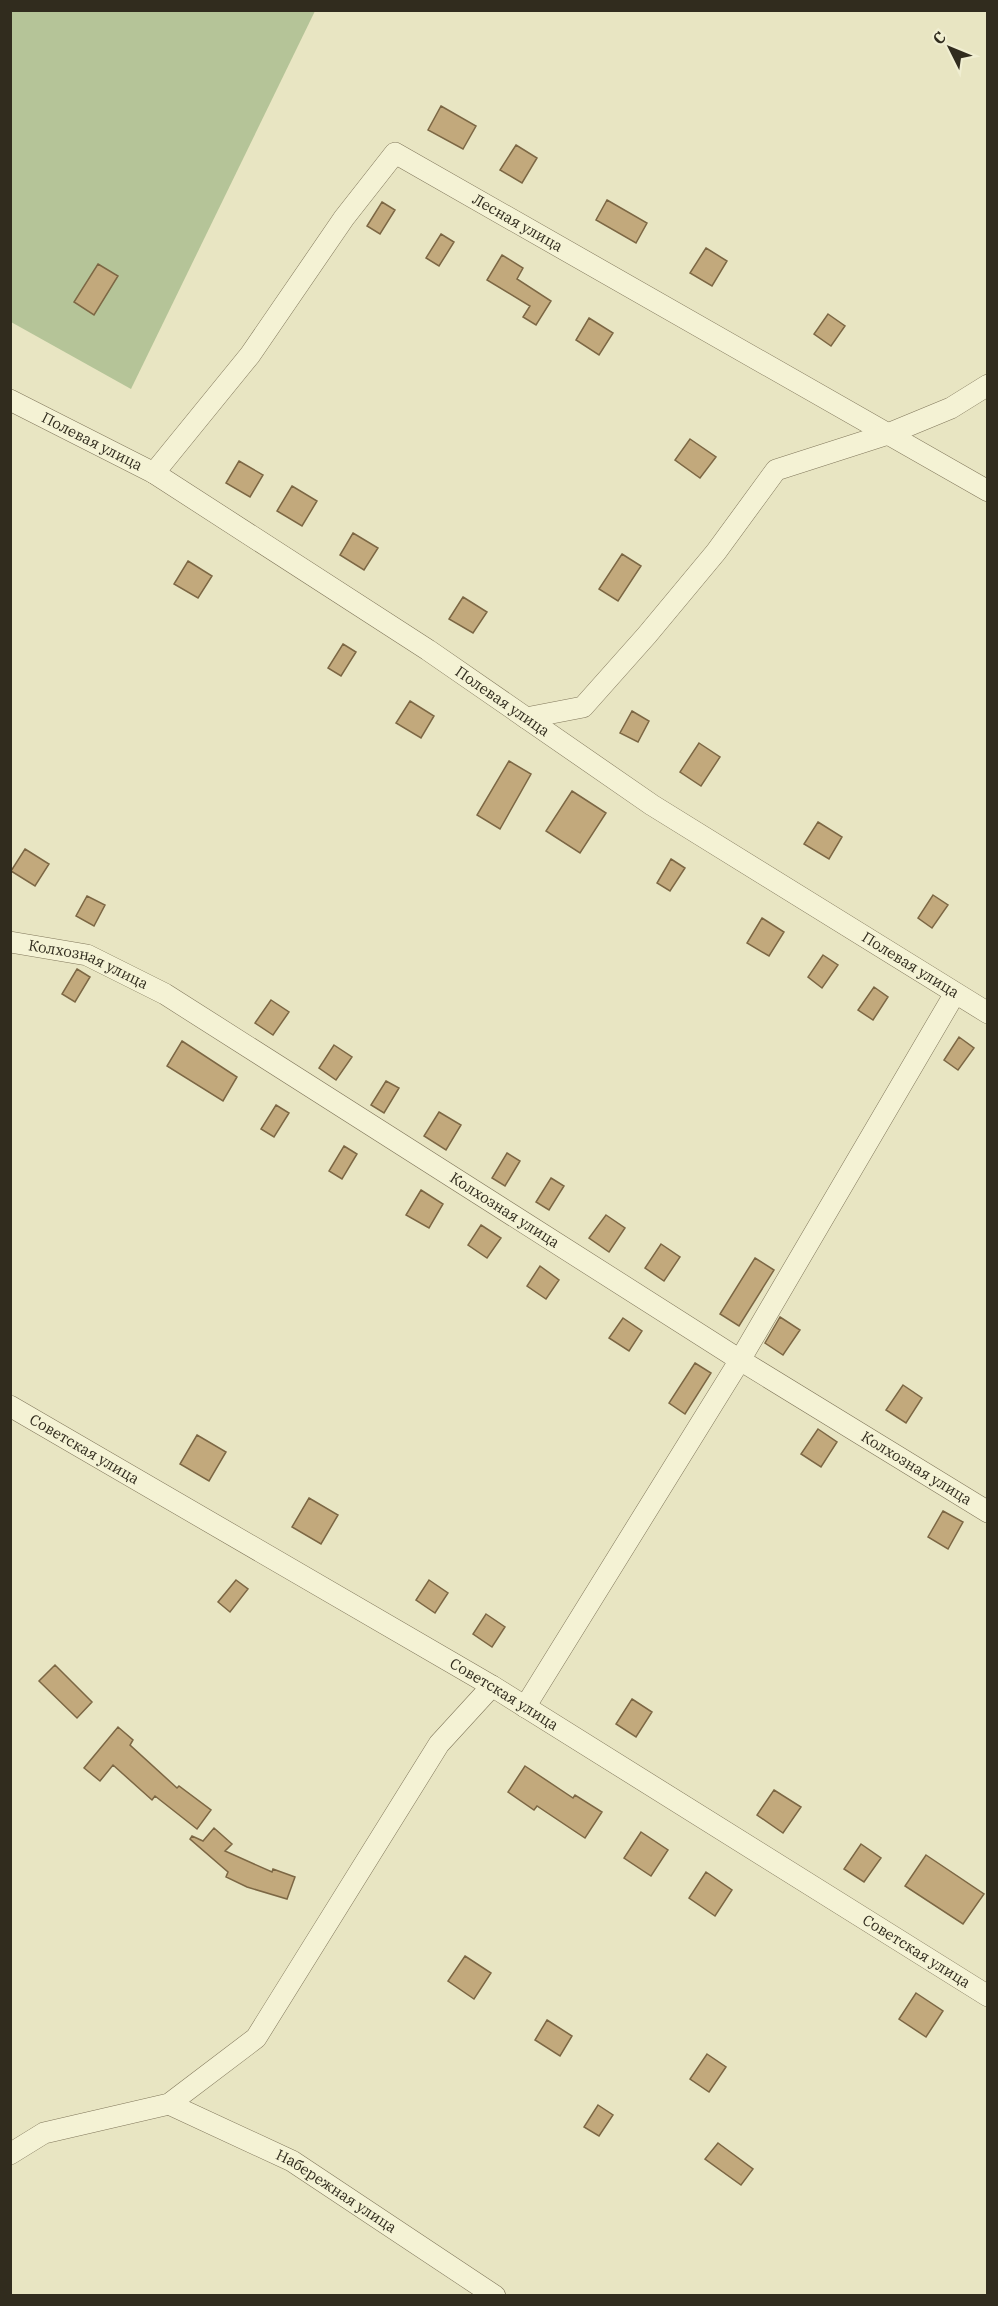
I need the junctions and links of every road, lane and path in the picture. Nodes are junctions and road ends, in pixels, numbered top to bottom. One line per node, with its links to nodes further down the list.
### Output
1 (987, 385): 3 (street)
2 (10, 400): 4 (street, Полевая улица)
3 (888, 434): 4 (street, Лесная улица); 5 (street, Лесная улица); 6 (street)
4 (154, 473): 6 (street, Полевая улица)
5 (987, 491)
6 (526, 718): 8 (street, Полевая улица)
7 (10, 942): 10 (street, Колхозная улица)
8 (954, 994): 9 (street, Полевая улица); 10 (street)
9 (987, 1013)
10 (740, 1360): 12 (street, Колхозная улица); 14 (street)
11 (10, 1406): 13 (street, Советская улица)
12 (987, 1512)
13 (492, 1686): 14 (street, Советская улица); 16 (street)
14 (525, 1707): 15 (street, Советская улица)
15 (987, 1996)
16 (169, 2104): 17 (street); 18 (street, Набережная улица)
17 (10, 2154)
18 (495, 2295)

